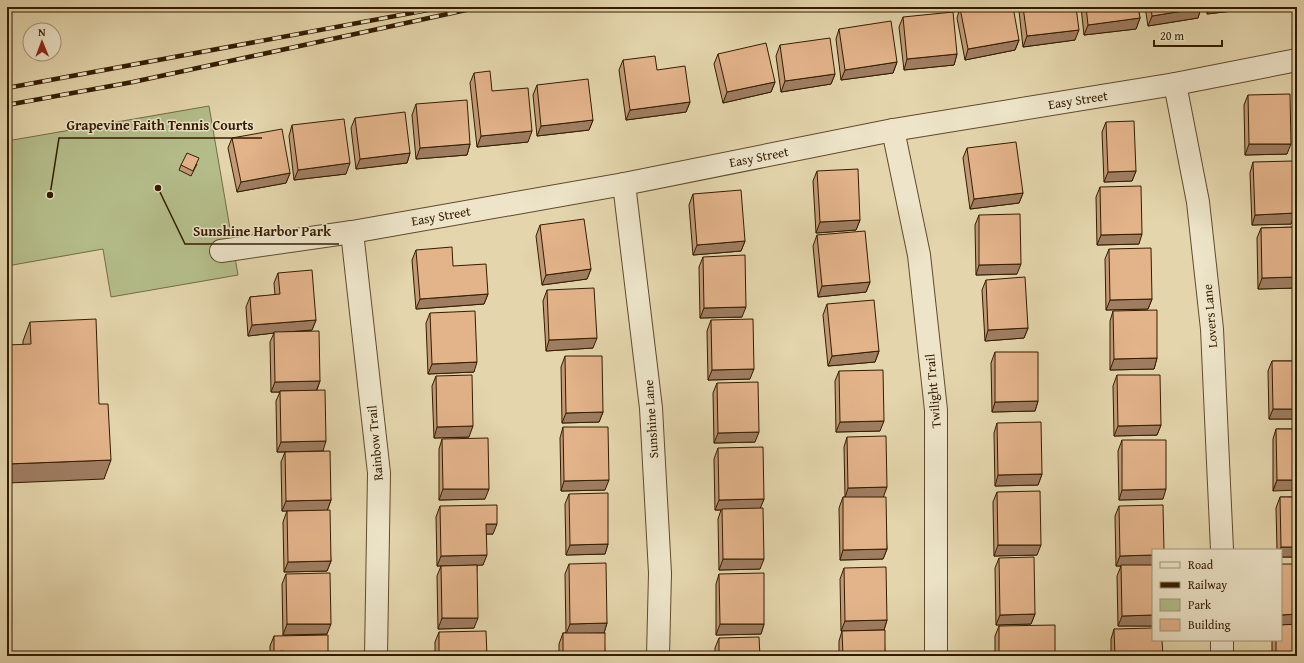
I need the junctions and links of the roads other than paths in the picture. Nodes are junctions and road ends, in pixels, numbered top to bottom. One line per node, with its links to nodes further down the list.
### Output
1 (1297, 60): 2 (street, Easy Street)
2 (1175, 84): 3 (street, Easy Street); 7 (street, Lovers Lane)
3 (893, 130): 4 (street, Easy Street); 11 (street, Twilight Trail)
4 (624, 184): 5 (street, Easy Street); 10 (street, Sunshine Lane)
5 (352, 232): 6 (street, Easy Street); 9 (street, Rainbow Trail)
6 (221, 250)
7 (1222, 549)
8 (1222, 641): 12 (street)
9 (376, 656)
10 (658, 656)
11 (936, 656)
12 (1222, 656)

